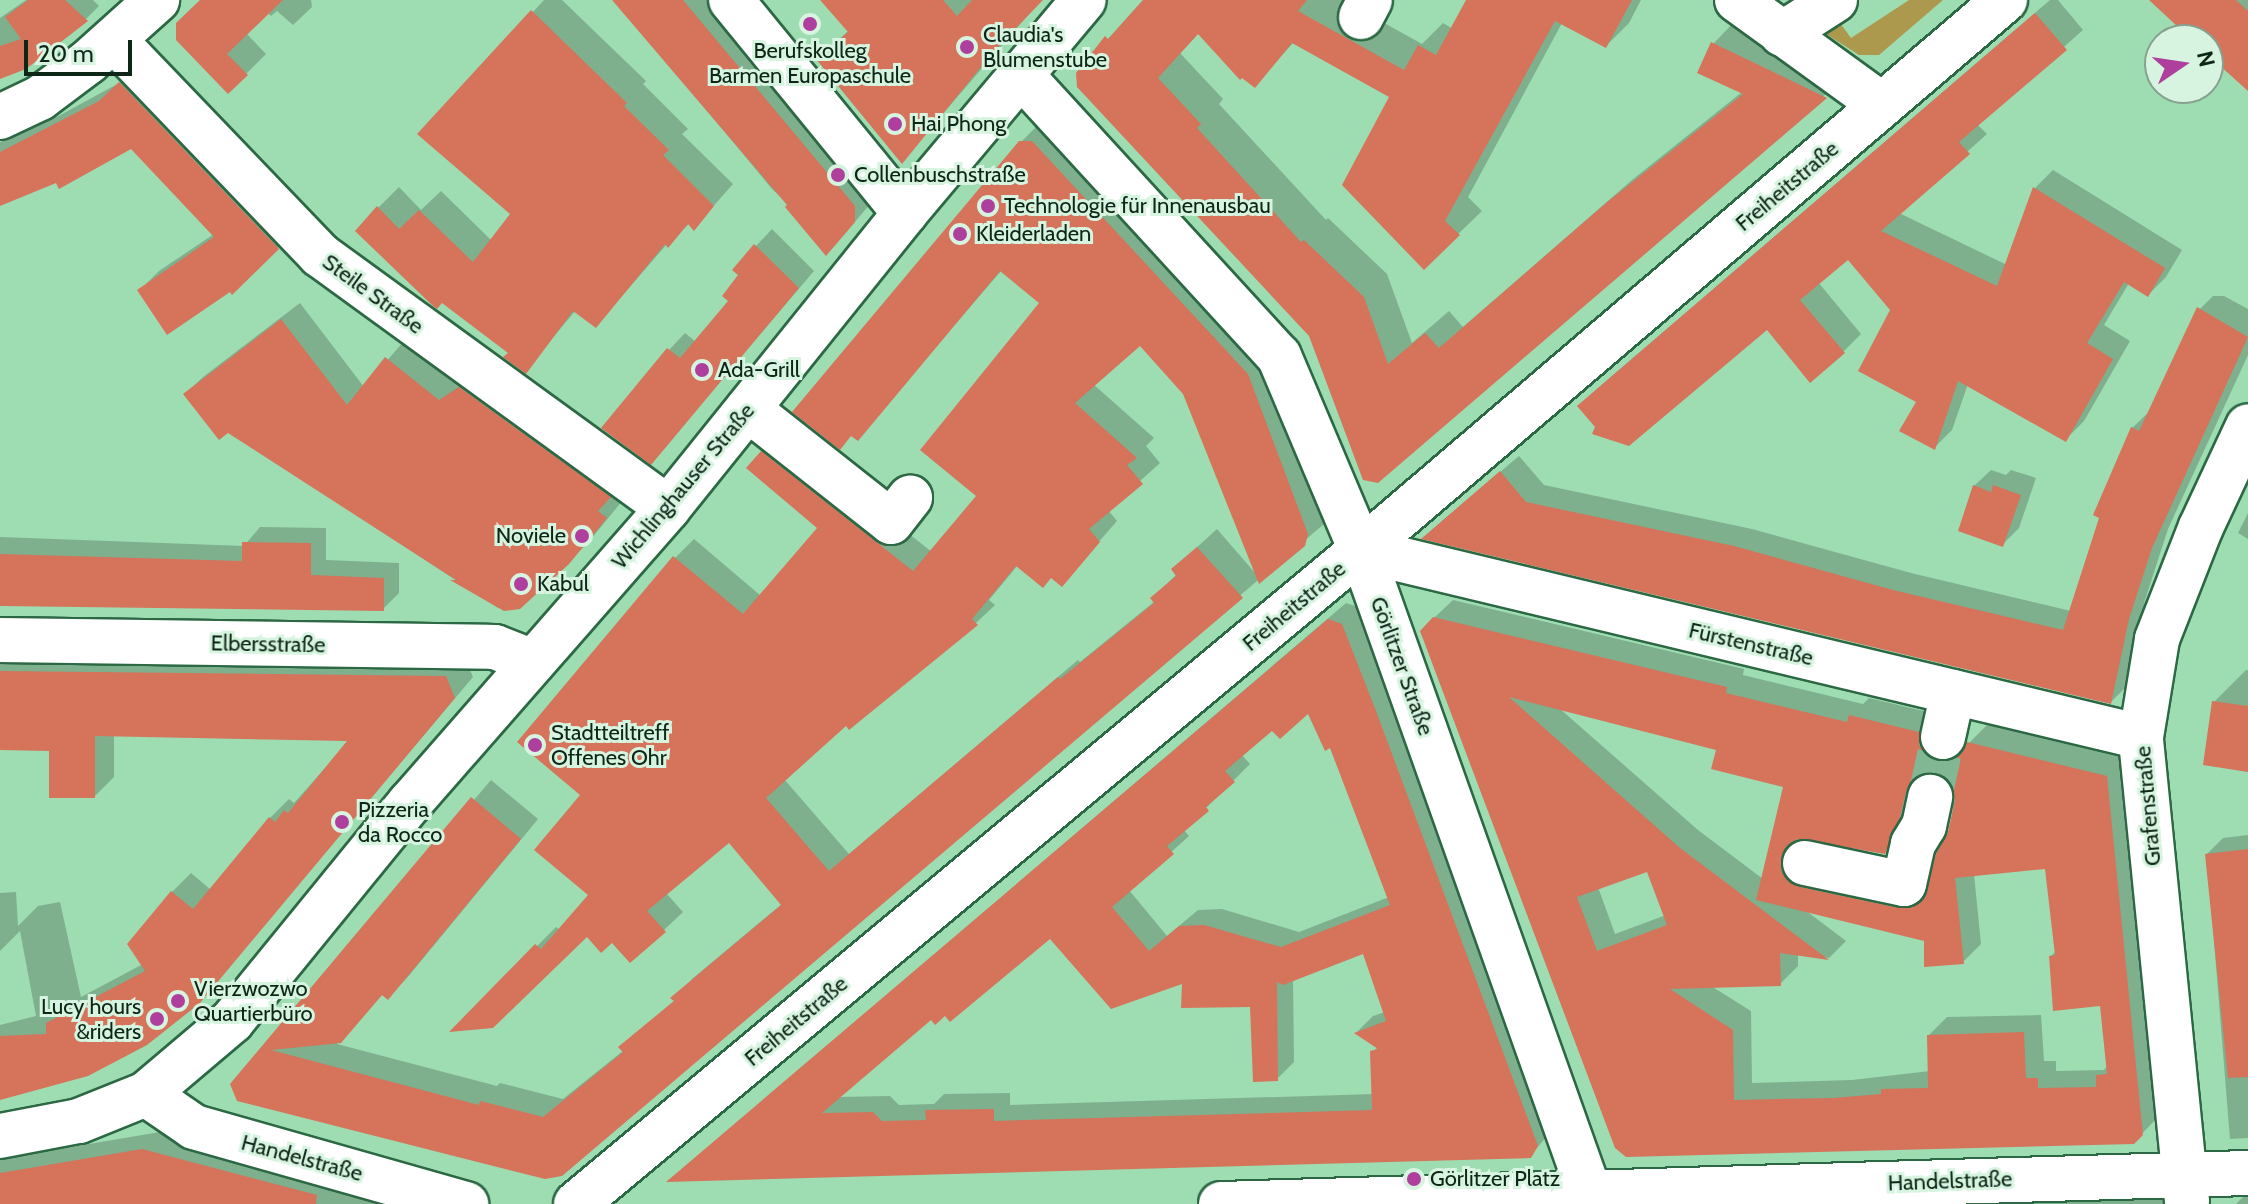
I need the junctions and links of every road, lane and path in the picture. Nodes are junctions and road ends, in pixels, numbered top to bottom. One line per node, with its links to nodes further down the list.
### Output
1 (731, 0): 11 (street)
2 (1084, 0): 8 (street, Wichlinghauser Straße)
3 (1737, 0): 7 (street)
4 (1835, 0): 7 (street)
5 (2005, 0): 9 (street, Freiheitstraße)
6 (133, 16): 10 (street); 15 (street, Steile Straße)
7 (1782, 34): 9 (street)
8 (1022, 76): 11 (street, Wichlinghauser Straße); 16 (street, Görlitzer Straße)
9 (1882, 105): 16 (street, Freiheitstraße)
10 (0, 117)
11 (905, 213): 12 (street, Wichlinghauser Straße)
12 (748, 409): 14 (street); 15 (street, Wichlinghauser Straße)
13 (2248, 426): 21 (street, Grafenstraße)
14 (910, 498)
15 (668, 508): 18 (street, Wichlinghauser Straße)
16 (1361, 550): 19 (street, Fürstenstraße); 28 (street, Görlitzer Straße); 31 (street, Freiheitstraße)
17 (0, 640): 18 (street, Elbersstraße)
18 (533, 662): 24 (street, Wichlinghauser Straße)
19 (1953, 692): 20 (street); 21 (street, Fürstenstraße)
20 (1943, 737)
21 (2141, 737): 27 (street, Grafenstraße)
22 (1930, 797): 23 (street)
23 (1805, 863)
24 (146, 1094): 25 (street, Wichlinghauser Straße); 30 (street, Handelstraße)
25 (0, 1136)
26 (2248, 1173): 27 (street, Handelstraße)
27 (2186, 1189): 28 (street, Handelstraße)
28 (1590, 1199): 29 (street, Handelstraße)
29 (1319, 1203): 32 (street, Handelstraße)
30 (466, 1204)
31 (576, 1204)
32 (1221, 1204)

